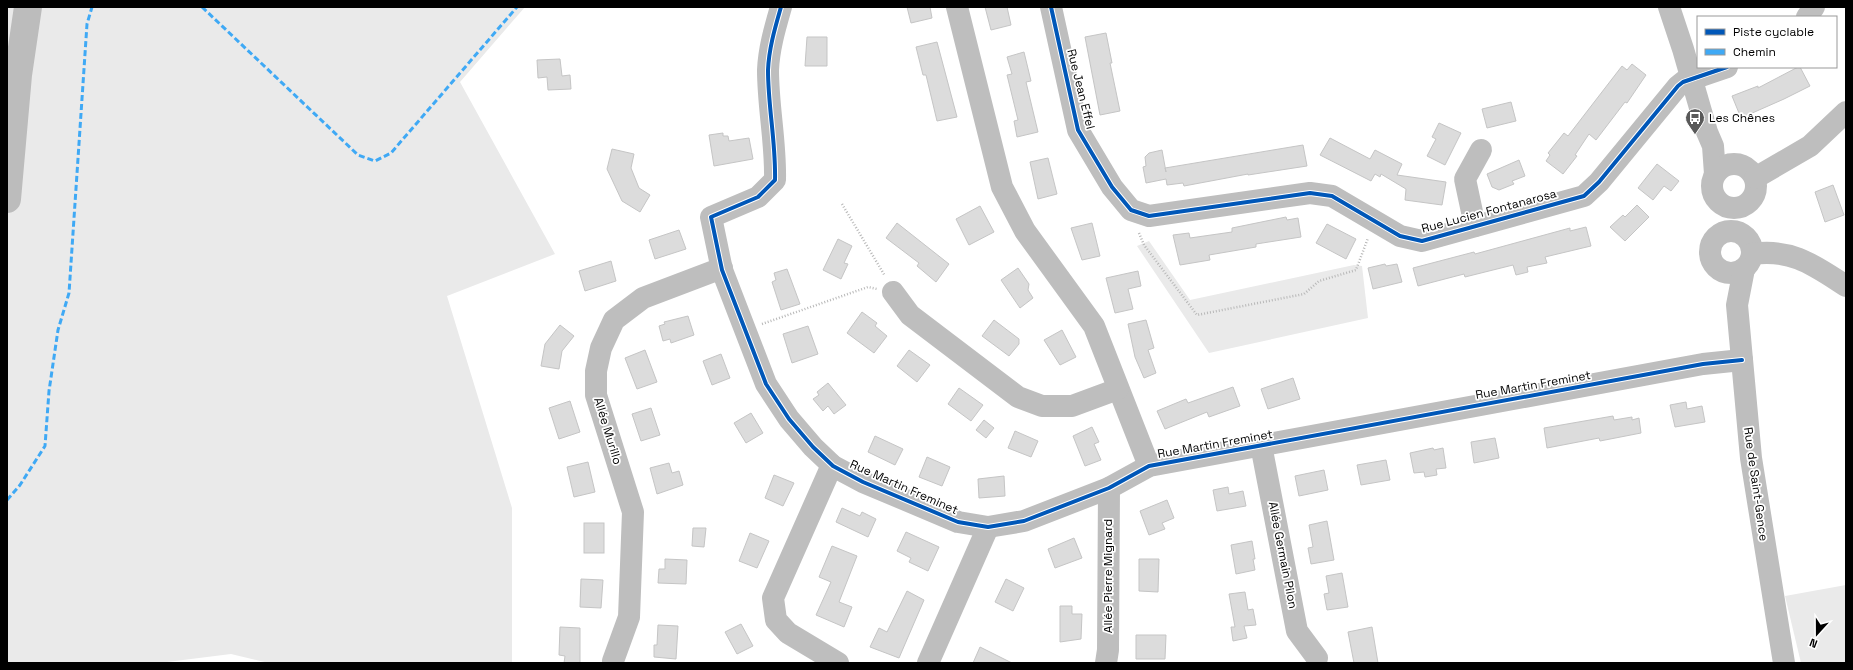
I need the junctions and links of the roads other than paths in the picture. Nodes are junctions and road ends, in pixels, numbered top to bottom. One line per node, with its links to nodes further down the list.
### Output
1 (781, 7): 21 (street, Rue Martin Freminet)
2 (957, 7): 27 (street)
3 (1051, 7): 17 (street, Rue Jean Effel)
4 (1669, 7): 8 (street)
5 (1814, 7): 6 (street)
6 (1808, 16)
7 (1724, 68): 8 (street, Rue Lucien Fontanarosa)
8 (1692, 79): 10 (street); 18 (street, Rue Lucien Fontanarosa)
9 (1846, 112): 14 (street)
10 (1712, 146): 12 (street); 13 (street)
11 (1481, 150): 18 (street)
12 (1735, 164): 13 (street); 14 (street)
13 (1715, 174): 15 (street)
14 (1755, 178): 16 (street)
15 (1718, 202): 16 (street); 19 (street)
16 (1747, 204): 20 (street, Rue de Saint-Gence)
17 (1131, 210): 18 (street, Rue Lucien Fontanarosa)
18 (1475, 226)
19 (1718, 234): 20 (street); 22 (street)
20 (1747, 253): 22 (street); 23 (street); 25 (street, Rue de Saint-Gence)
21 (722, 268): 29 (street, Rue Martin Freminet); 34 (street, Allée Murillo)
22 (1720, 271): 25 (street, Rue de Saint-Gence)
23 (1846, 286)
24 (893, 292): 27 (street)
25 (1737, 305): 26 (street, Rue de Saint-Gence)
26 (1742, 360): 28 (street, Rue Martin Freminet); 38 (street, Rue de Saint-Gence)
27 (1118, 389): 30 (street)
28 (1262, 445): 30 (street, Rue Martin Freminet); 33 (street, Allée Germain Pilon)
29 (832, 465): 32 (street, Rue Martin Freminet); 35 (street)
30 (1149, 466): 31 (street, Rue Martin Freminet)
31 (1109, 488): 32 (street, Rue Martin Freminet); 37 (street, Allée Pierre Mignard)
32 (988, 527): 36 (street)
33 (1317, 658)
34 (613, 661)
35 (838, 663)
36 (928, 663)
37 (1106, 663)
38 (1784, 663)

